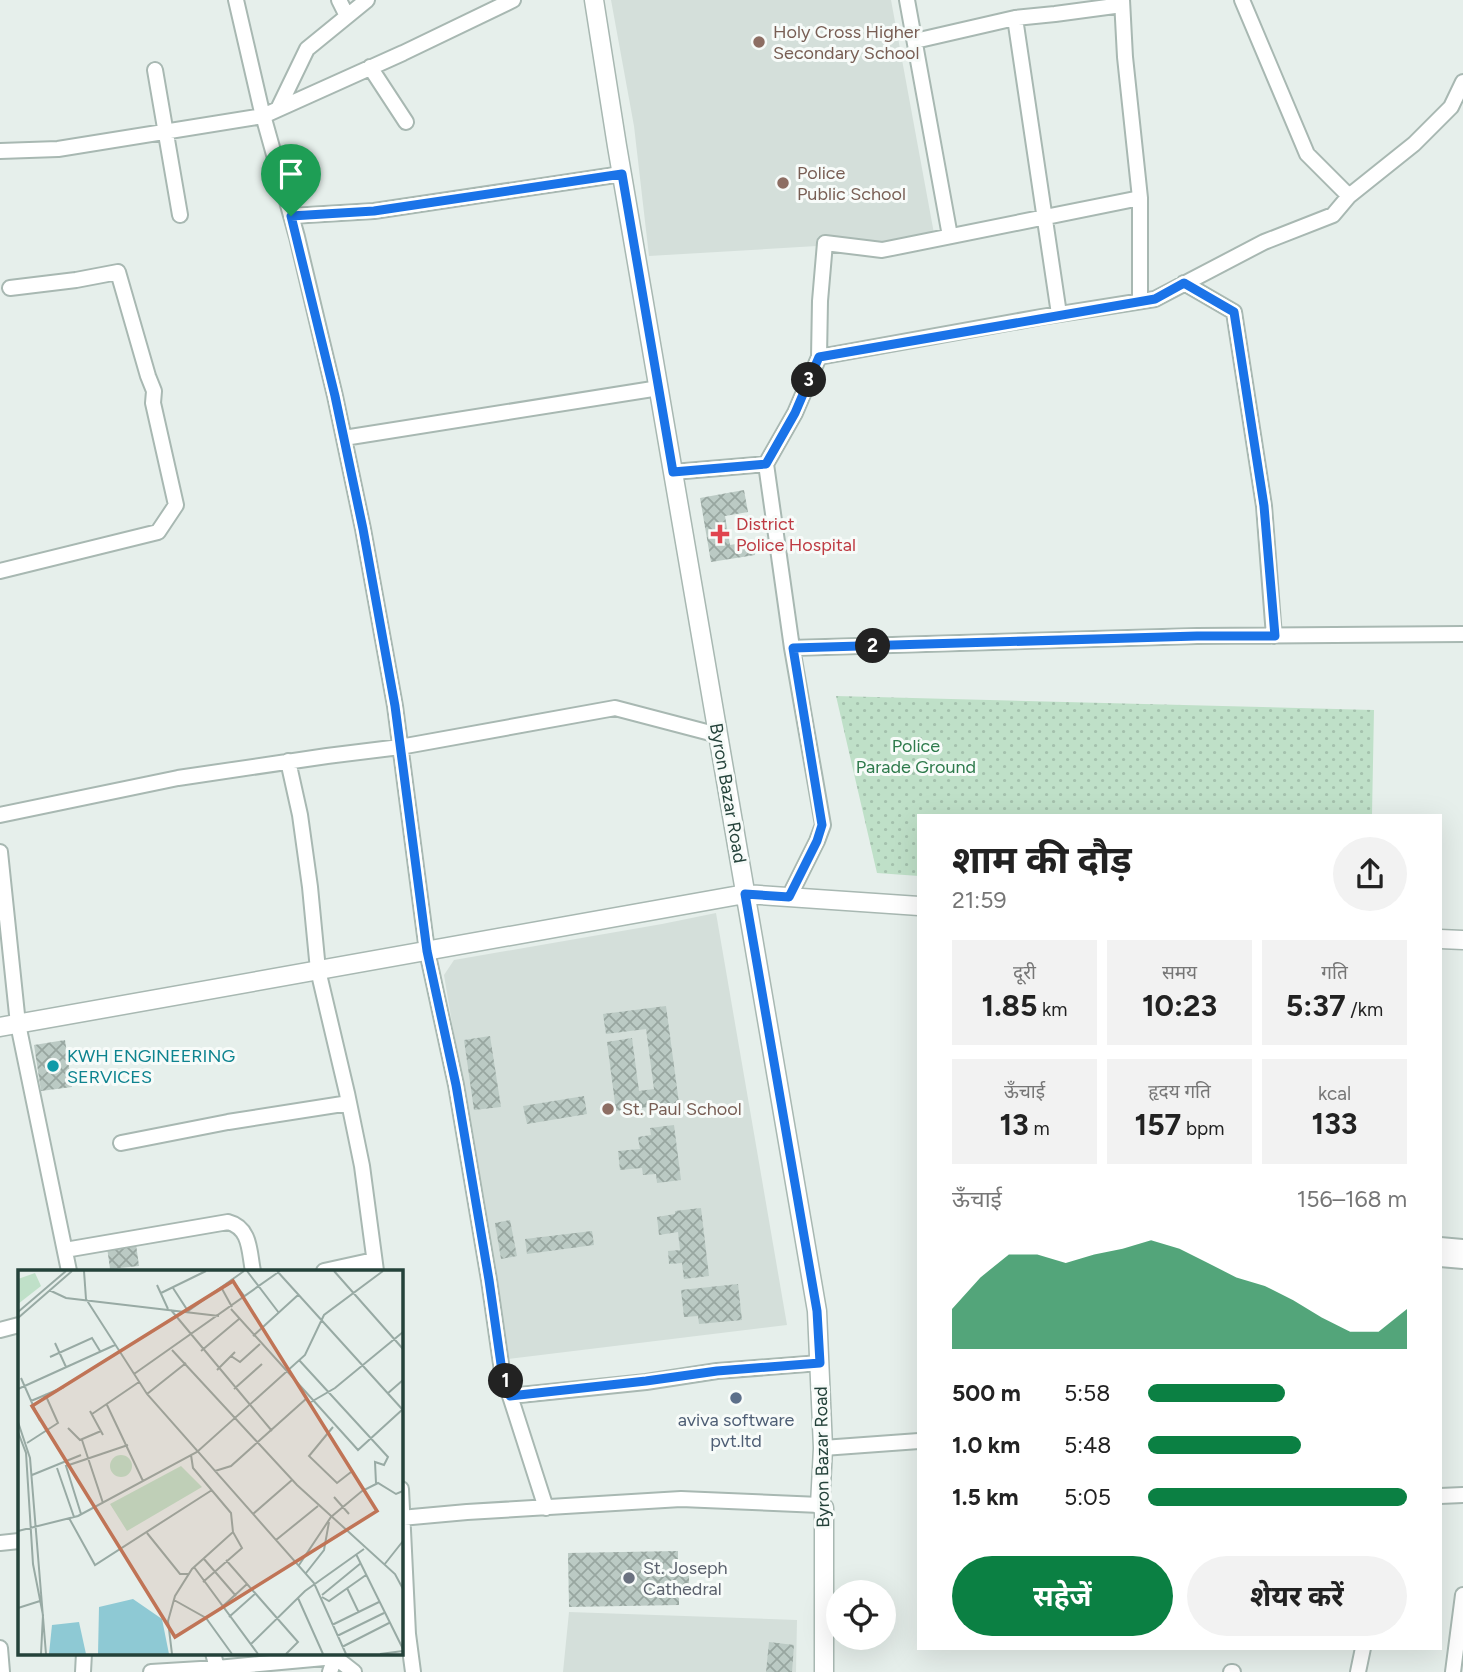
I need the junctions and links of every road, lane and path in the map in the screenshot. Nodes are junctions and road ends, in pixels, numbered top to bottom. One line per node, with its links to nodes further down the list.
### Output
1 (236, 0): 16 (street)
2 (340, 0): 9 (street)
3 (367, 0): 9 (street)
4 (513, 0): 12 (street)
5 (594, 0): 20 (street, Byron Bazar Road)
6 (907, 0): 11 (street)
7 (1242, 0): 21 (street)
8 (1122, 2): 10 (street); 22 (street)
9 (347, 16): 15 (street)
10 (1015, 18): 11 (street); 25 (street)
11 (915, 41): 26 (street)
12 (370, 67): 15 (street); 17 (street)
13 (155, 71): 18 (street)
14 (1463, 82): 21 (street)
15 (278, 109): 16 (street)
16 (263, 116): 18 (street); 24 (street)
17 (406, 122)
18 (166, 132): 19 (street); 23 (street)
19 (0, 151)
20 (622, 174): 24 (street); 32 (street, Byron Bazar Road)
21 (1349, 196): 27 (street)
22 (1140, 198): 25 (street); 29 (street)
23 (180, 215)
24 (291, 216): 33 (street)
25 (1045, 217): 26 (street); 30 (street)
26 (950, 236): 31 (street)
27 (1184, 283): 29 (street); 38 (street)
28 (10, 288): 36 (street)
29 (1140, 301): 30 (street)
30 (1059, 314): 31 (street)
31 (819, 357): 34 (street)
32 (659, 388): 33 (street); 35 (street, Byron Bazar Road)
33 (344, 438): 41 (street)
34 (766, 464): 35 (street); 39 (street)
35 (673, 472): 40 (street, Byron Bazar Road)
36 (0, 571)
37 (1463, 635): 38 (street)
38 (1275, 636): 39 (street)
39 (793, 648): 46 (street)
40 (718, 735): 41 (street); 45 (street, Byron Bazar Road)
41 (400, 747): 42 (street); 50 (street)
42 (288, 761): 43 (street); 51 (street)
43 (0, 815)
44 (0, 852): 52 (street)
45 (745, 894): 46 (street); 50 (street); 66 (street, Byron Bazar Road)
46 (789, 897): 47 (street)
47 (917, 905)
48 (1442, 939): 49 (street)
49 (1463, 940)
50 (427, 951): 51 (street); 67 (street)
51 (318, 970): 52 (street); 53 (street)
52 (9, 1026): 57 (street)
53 (349, 1103): 54 (street); 60 (street)
54 (121, 1143)
55 (1442, 1245): 56 (street)
56 (1463, 1247)
57 (65, 1250): 61 (street); 62 (street)
58 (1442, 1259): 59 (street)
59 (1463, 1261)
60 (375, 1266): 63 (street)
61 (69, 1270)
62 (253, 1270)
63 (334, 1270)
64 (18, 1325): 65 (street)
65 (0, 1329)
66 (820, 1363): 67 (street); 69 (street, Byron Bazar Road)
67 (510, 1396): 73 (street)
68 (917, 1441): 69 (street)
69 (823, 1448): 72 (street, Byron Bazar Road)
70 (1463, 1495): 71 (street)
71 (1442, 1496)
72 (820, 1505): 73 (street); 91 (street, Byron Bazar Road)
73 (546, 1508): 74 (street)
74 (402, 1518)
75 (402, 1535): 90 (street)
76 (18, 1541): 77 (street)
77 (0, 1543)
78 (1463, 1595): 93 (street)
79 (0, 1648): 85 (street)
80 (1363, 1650): 92 (street)
81 (84, 1654): 86 (street)
82 (213, 1654): 84 (street)
83 (332, 1655): 84 (street); 88 (street); 89 (street)
84 (217, 1668): 87 (street)
85 (2, 1672)
86 (83, 1672)
87 (151, 1672)
88 (330, 1672)
89 (354, 1672)
90 (413, 1672)
91 (824, 1672)
92 (1358, 1672)
93 (1452, 1672)

